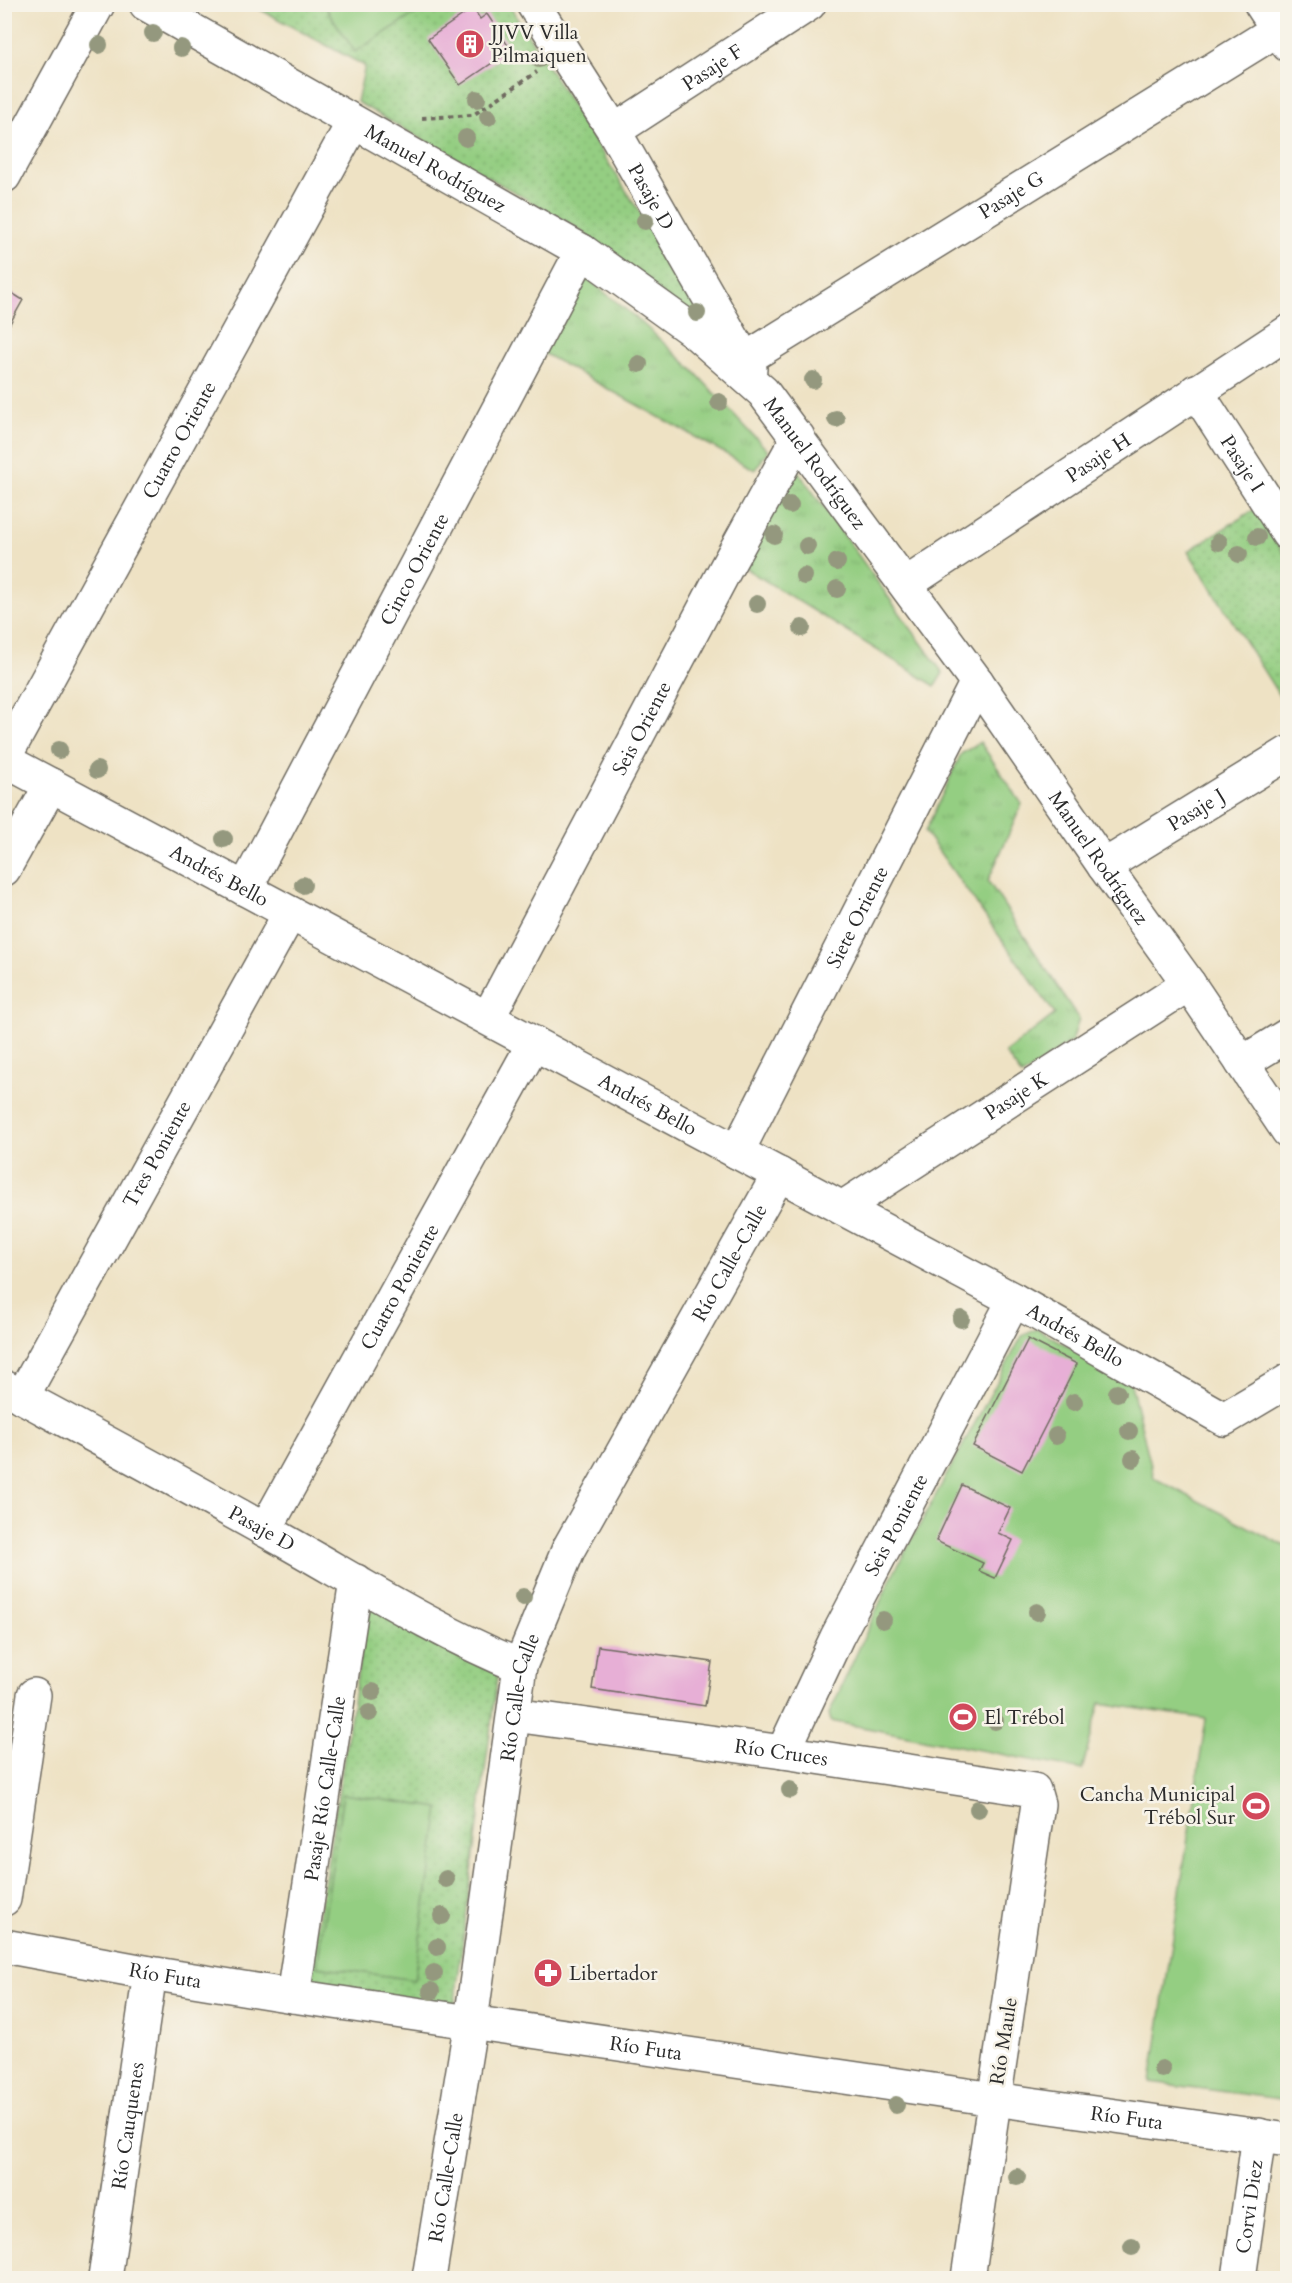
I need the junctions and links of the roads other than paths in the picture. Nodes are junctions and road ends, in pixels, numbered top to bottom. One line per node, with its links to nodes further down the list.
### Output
1 (98, 4): 8 (street)
2 (146, 4): 6 (street, Manuel Rodríguez)
3 (533, 4): 7 (street, Pasaje D)
4 (809, 4): 7 (street, Pasaje F)
5 (1275, 26): 11 (street, Pasaje G)
6 (353, 123): 9 (street, Manuel Rodríguez); 19 (street, Cuatro Oriente)
7 (614, 131): 11 (street, Pasaje D)
8 (4, 176)
9 (582, 251): 13 (street, Manuel Rodríguez); 23 (street, Cinco Oriente)
10 (1287, 332): 12 (street, Pasaje H)
11 (744, 360): 13 (street, Pasaje D)
12 (1196, 391): 15 (street, Pasaje I); 16 (street, Pasaje H)
13 (763, 392): 14 (street, Manuel Rodríguez)
14 (798, 437): 16 (street, Manuel Rodríguez); 26 (street, Seis Oriente)
15 (1287, 534)
16 (906, 584): 17 (street, Manuel Rodríguez)
17 (977, 682): 21 (street, Manuel Rodríguez); 31 (street, Siete Oriente)
18 (1287, 753): 21 (street, Pasaje J)
19 (4, 759): 20 (street, Andrés Bello)
20 (51, 785): 22 (street); 23 (street, Andrés Bello)
21 (1104, 866): 25 (street, Manuel Rodríguez)
22 (4, 869)
23 (245, 889): 24 (street, Andrés Bello)
24 (290, 912): 26 (street, Andrés Bello); 36 (street, Tres Poniente)
25 (1189, 984): 29 (street, Manuel Rodríguez); 33 (street, Pasaje K)
26 (488, 1018): 28 (street, Andrés Bello)
27 (1287, 1035): 29 (street)
28 (534, 1043): 31 (street, Andrés Bello); 37 (street, Cuatro Poniente)
29 (1242, 1063): 30 (street, Manuel Rodríguez)
30 (1287, 1131)
31 (737, 1152): 32 (street, Andrés Bello)
32 (779, 1174): 33 (street, Andrés Bello); 39 (street, Río Calle-Calle)
33 (842, 1208): 34 (street, Andrés Bello)
34 (1014, 1300): 35 (street, Andrés Bello); 42 (street, Seis Poniente)
35 (1287, 1381)
36 (13, 1392): 37 (street, Pasaje D)
37 (265, 1530): 38 (street, Pasaje D)
38 (356, 1581): 39 (street, Pasaje D); 47 (street, Pasaje Río Calle-Calle)
39 (520, 1666): 41 (street, Río Calle-Calle)
40 (34, 1695): 44 (street)
41 (514, 1715): 42 (street, Río Cruces); 48 (street, Río Calle-Calle)
42 (783, 1752): 43 (street, Río Cruces)
43 (1038, 1804): 49 (street, Río Maule)
44 (4, 1899)
45 (4, 1946): 46 (street, Río Futa)
46 (150, 1973): 47 (street, Río Futa); 51 (street, Río Cauquenes)
47 (293, 1996): 48 (street, Río Futa)
48 (471, 2021): 49 (street, Río Futa); 52 (street, Río Calle-Calle)
49 (994, 2099): 50 (street, Río Futa); 53 (street, Río Maule)
50 (1273, 2138): 54 (street, Corvi Diez)
51 (105, 2278)
52 (429, 2278)
53 (968, 2278)
54 (1239, 2278)

